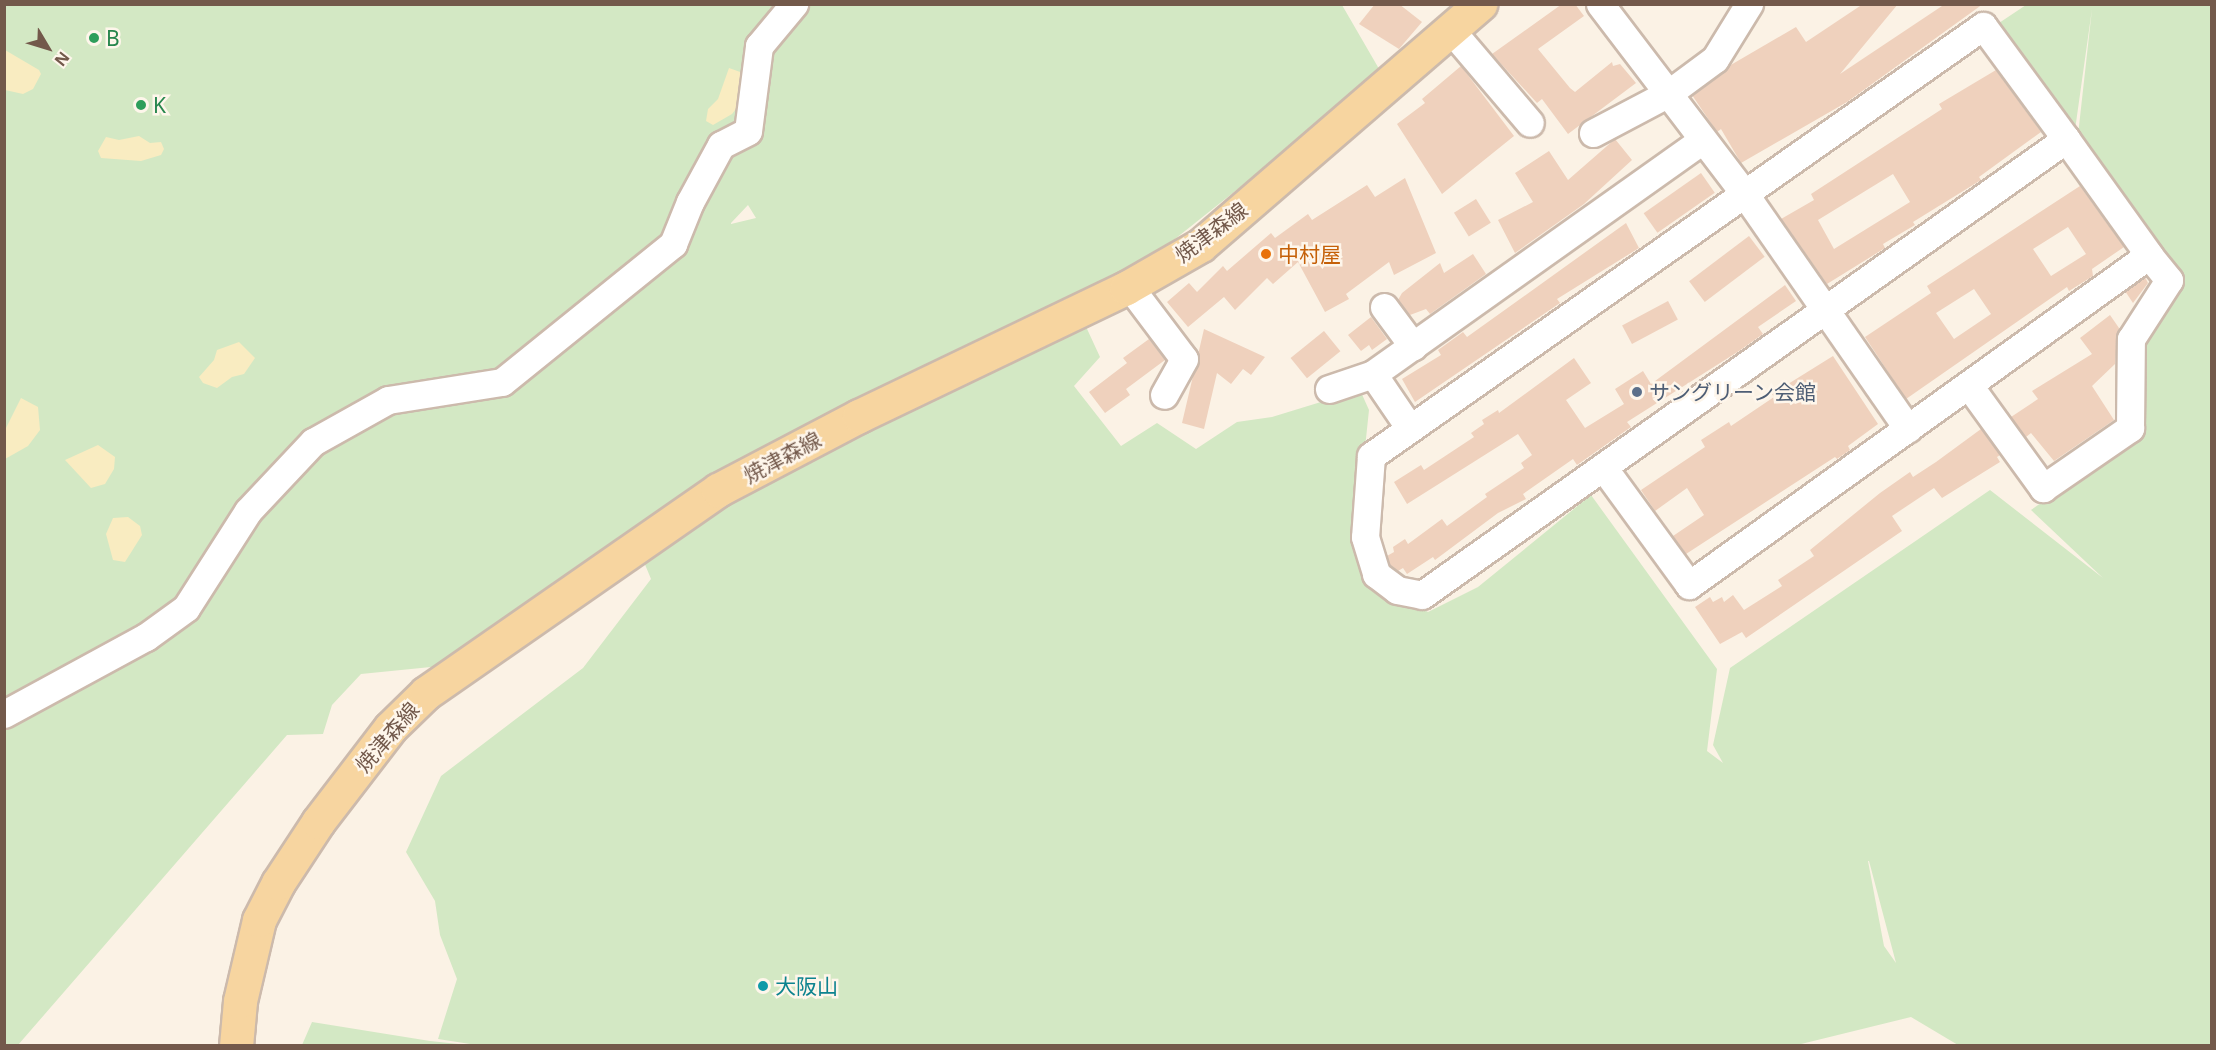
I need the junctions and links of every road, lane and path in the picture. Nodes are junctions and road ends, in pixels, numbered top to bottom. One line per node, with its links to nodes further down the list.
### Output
1 (794, 4): 24 (street)
2 (1480, 4): 5 (main road, 焼津森線)
3 (1600, 4): 6 (street)
4 (1749, 4): 6 (street)
5 (1450, 29): 7 (street); 13 (main road, 焼津森線)
6 (1669, 93): 8 (street); 10 (street)
7 (1530, 123)
8 (1593, 133)
9 (2066, 139): 11 (street); 12 (street); 15 (street)
10 (1702, 140): 11 (street); 16 (street)
11 (1743, 194): 15 (street); 21 (street)
12 (2149, 255): 18 (street); 18 (street)
13 (1129, 286): 20 (street); 25 (main road, 焼津森線)
14 (1384, 307): 16 (street)
15 (1825, 308): 22 (street); 23 (street)
16 (1413, 346): 17 (street)
17 (1373, 374): 19 (street); 21 (street)
18 (1970, 387): 22 (street)
19 (1329, 389)
20 (1164, 395)
21 (1409, 427): 23 (street)
22 (1908, 429): 23 (street)
23 (1603, 467)
24 (4, 714)
25 (236, 1046)

